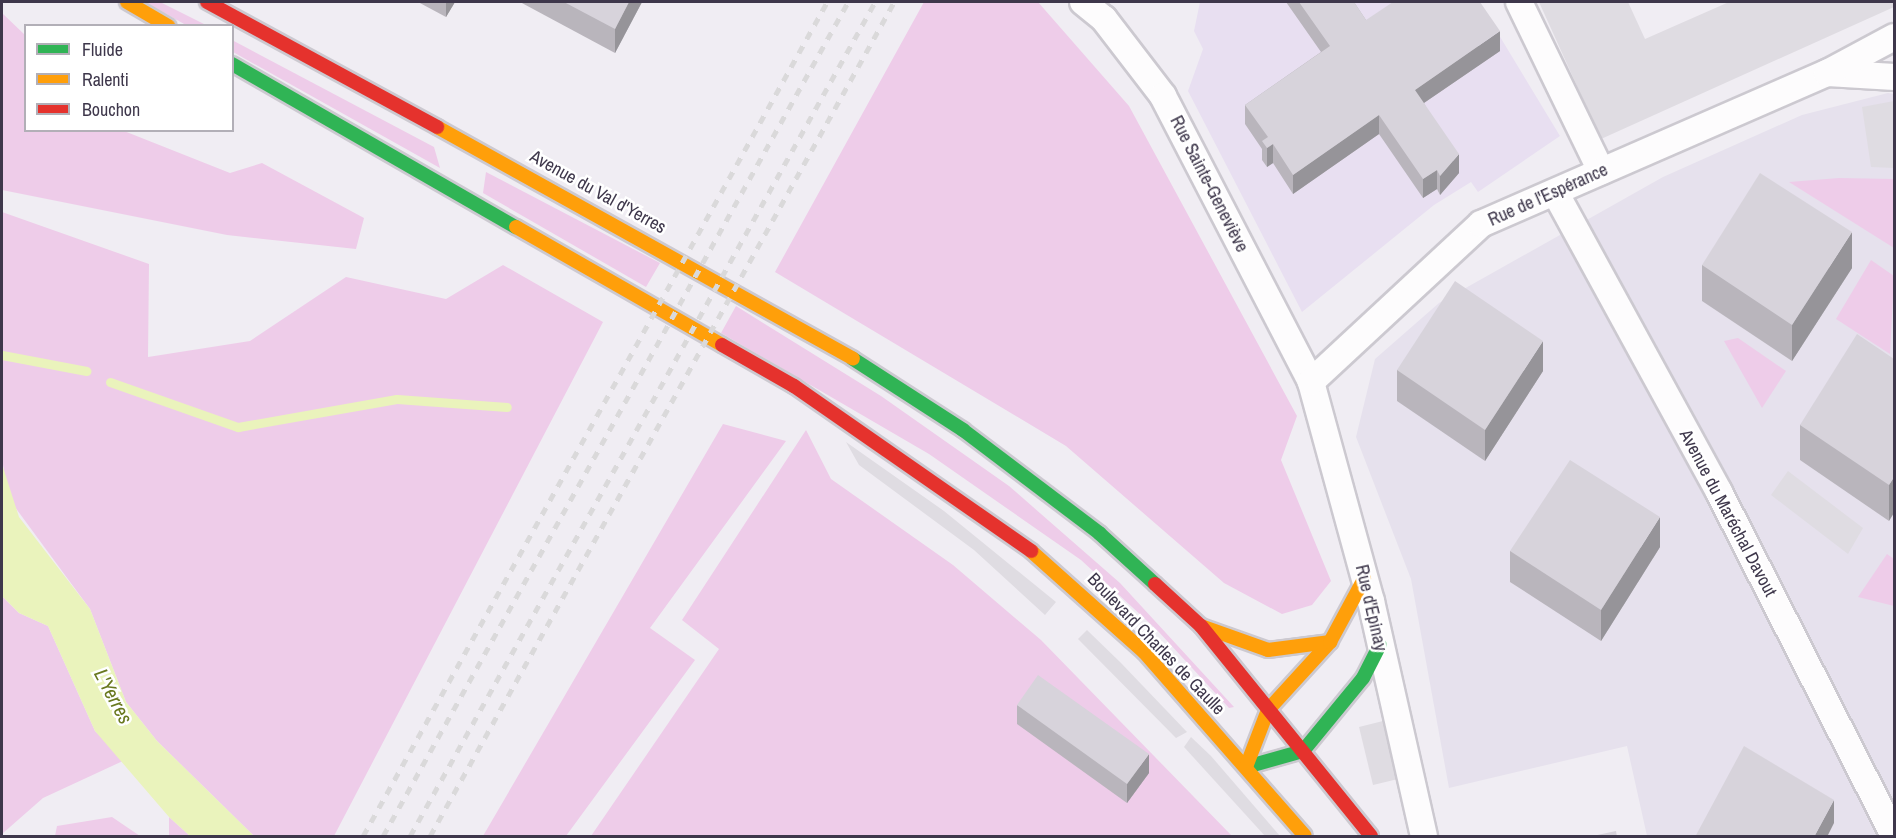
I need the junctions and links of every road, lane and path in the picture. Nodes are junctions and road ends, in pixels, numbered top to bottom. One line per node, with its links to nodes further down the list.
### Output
1 (127, 2): 5 (main road)
2 (207, 2): 13 (main road, Avenue du Val d'Yerres)
3 (1083, 2): 12 (street, Rue Sainte-Geneviève)
4 (1519, 2): 10 (street)
5 (165, 24)
6 (1894, 37): 8 (street, Rue de l'Espérance)
7 (234, 64): 20 (main road, Boulevard Charles de Gaulle)
8 (1827, 73): 9 (street, Rue de l'Espérance); 10 (street, Rue de l'Espérance)
9 (1894, 76)
10 (1601, 171): 11 (street, Rue de l'Espérance)
11 (1556, 194): 12 (street, Rue de l'Espérance); 21 (street, Avenue du Maréchal Davout)
12 (1311, 382): 14 (street, Rue d'Epinay)
13 (963, 430): 15 (main road, Boulevard Charles de Gaulle)
14 (1364, 579): 16 (main road); 17 (street, Rue d'Epinay)
15 (1201, 626): 16 (main road); 18 (main road, Boulevard Charles de Gaulle)
16 (1330, 642): 18 (main road)
17 (1380, 645): 19 (main road); 24 (street, Rue d'Epinay)
18 (1268, 710): 19 (main road, Boulevard Charles de Gaulle); 20 (main road)
19 (1303, 751): 20 (main road); 23 (main road, Boulevard Charles de Gaulle)
20 (1246, 767): 22 (main road, Boulevard Charles de Gaulle)
21 (1894, 836)
22 (1305, 837)
23 (1371, 837)
24 (1424, 837)

